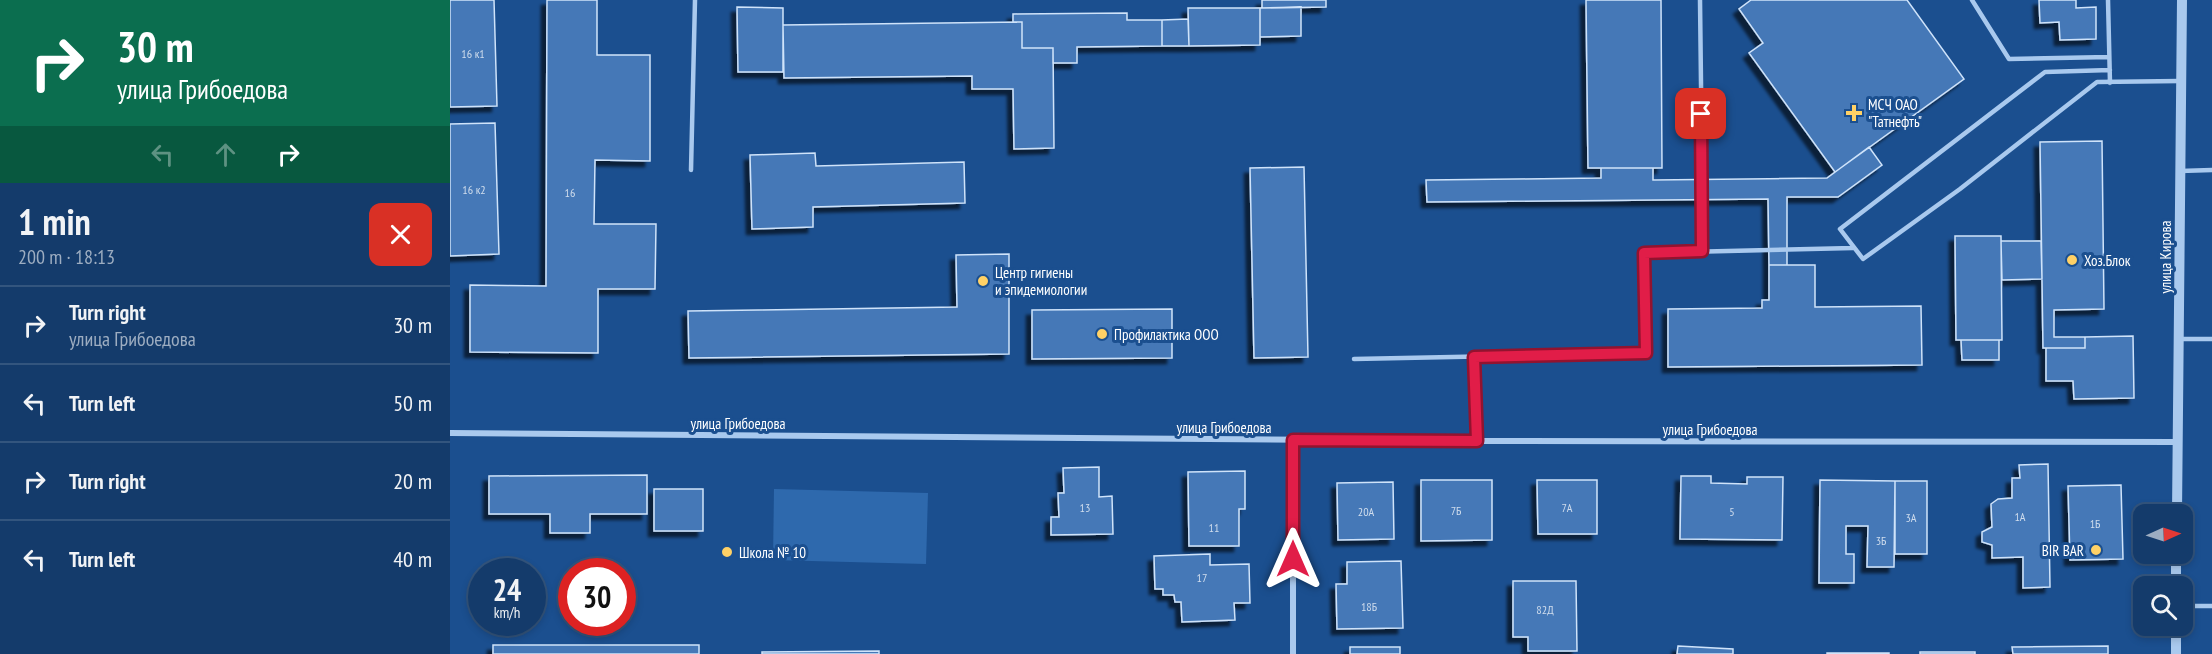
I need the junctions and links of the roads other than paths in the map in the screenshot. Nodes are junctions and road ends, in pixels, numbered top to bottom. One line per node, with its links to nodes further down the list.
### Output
1 (695, 0): 10 (lane)
2 (1700, 0): 14 (lane)
3 (1972, 0): 6 (lane)
4 (2108, 0): 6 (lane)
5 (2182, 0): 8 (street, улица Кирова)
6 (2109, 57): 7 (lane)
7 (2110, 70): 9 (lane); 13 (lane)
8 (2180, 81): 9 (lane); 12 (street, улица Кирова)
9 (2110, 83): 13 (lane)
10 (691, 170)
11 (2212, 170): 12 (lane)
12 (2180, 171): 15 (street, улица Кирова)
13 (1853, 248): 14 (lane)
14 (1702, 251): 17 (lane)
15 (2179, 339): 16 (lane); 22 (street, улица Кирова)
16 (2212, 339)
17 (1474, 357): 18 (lane); 21 (lane)
18 (1354, 359)
19 (450, 432): 20 (street, улица Грибоедова)
20 (1293, 440): 21 (street, улица Грибоедова); 27 (street)
21 (1477, 441): 22 (street, улица Грибоедова)
22 (2178, 442): 23 (street, улица Кирова)
23 (2177, 504)
24 (2193, 606): 25 (lane)
25 (2212, 606)
26 (2176, 636): 28 (street)
27 (1293, 654)
28 (2175, 654)

